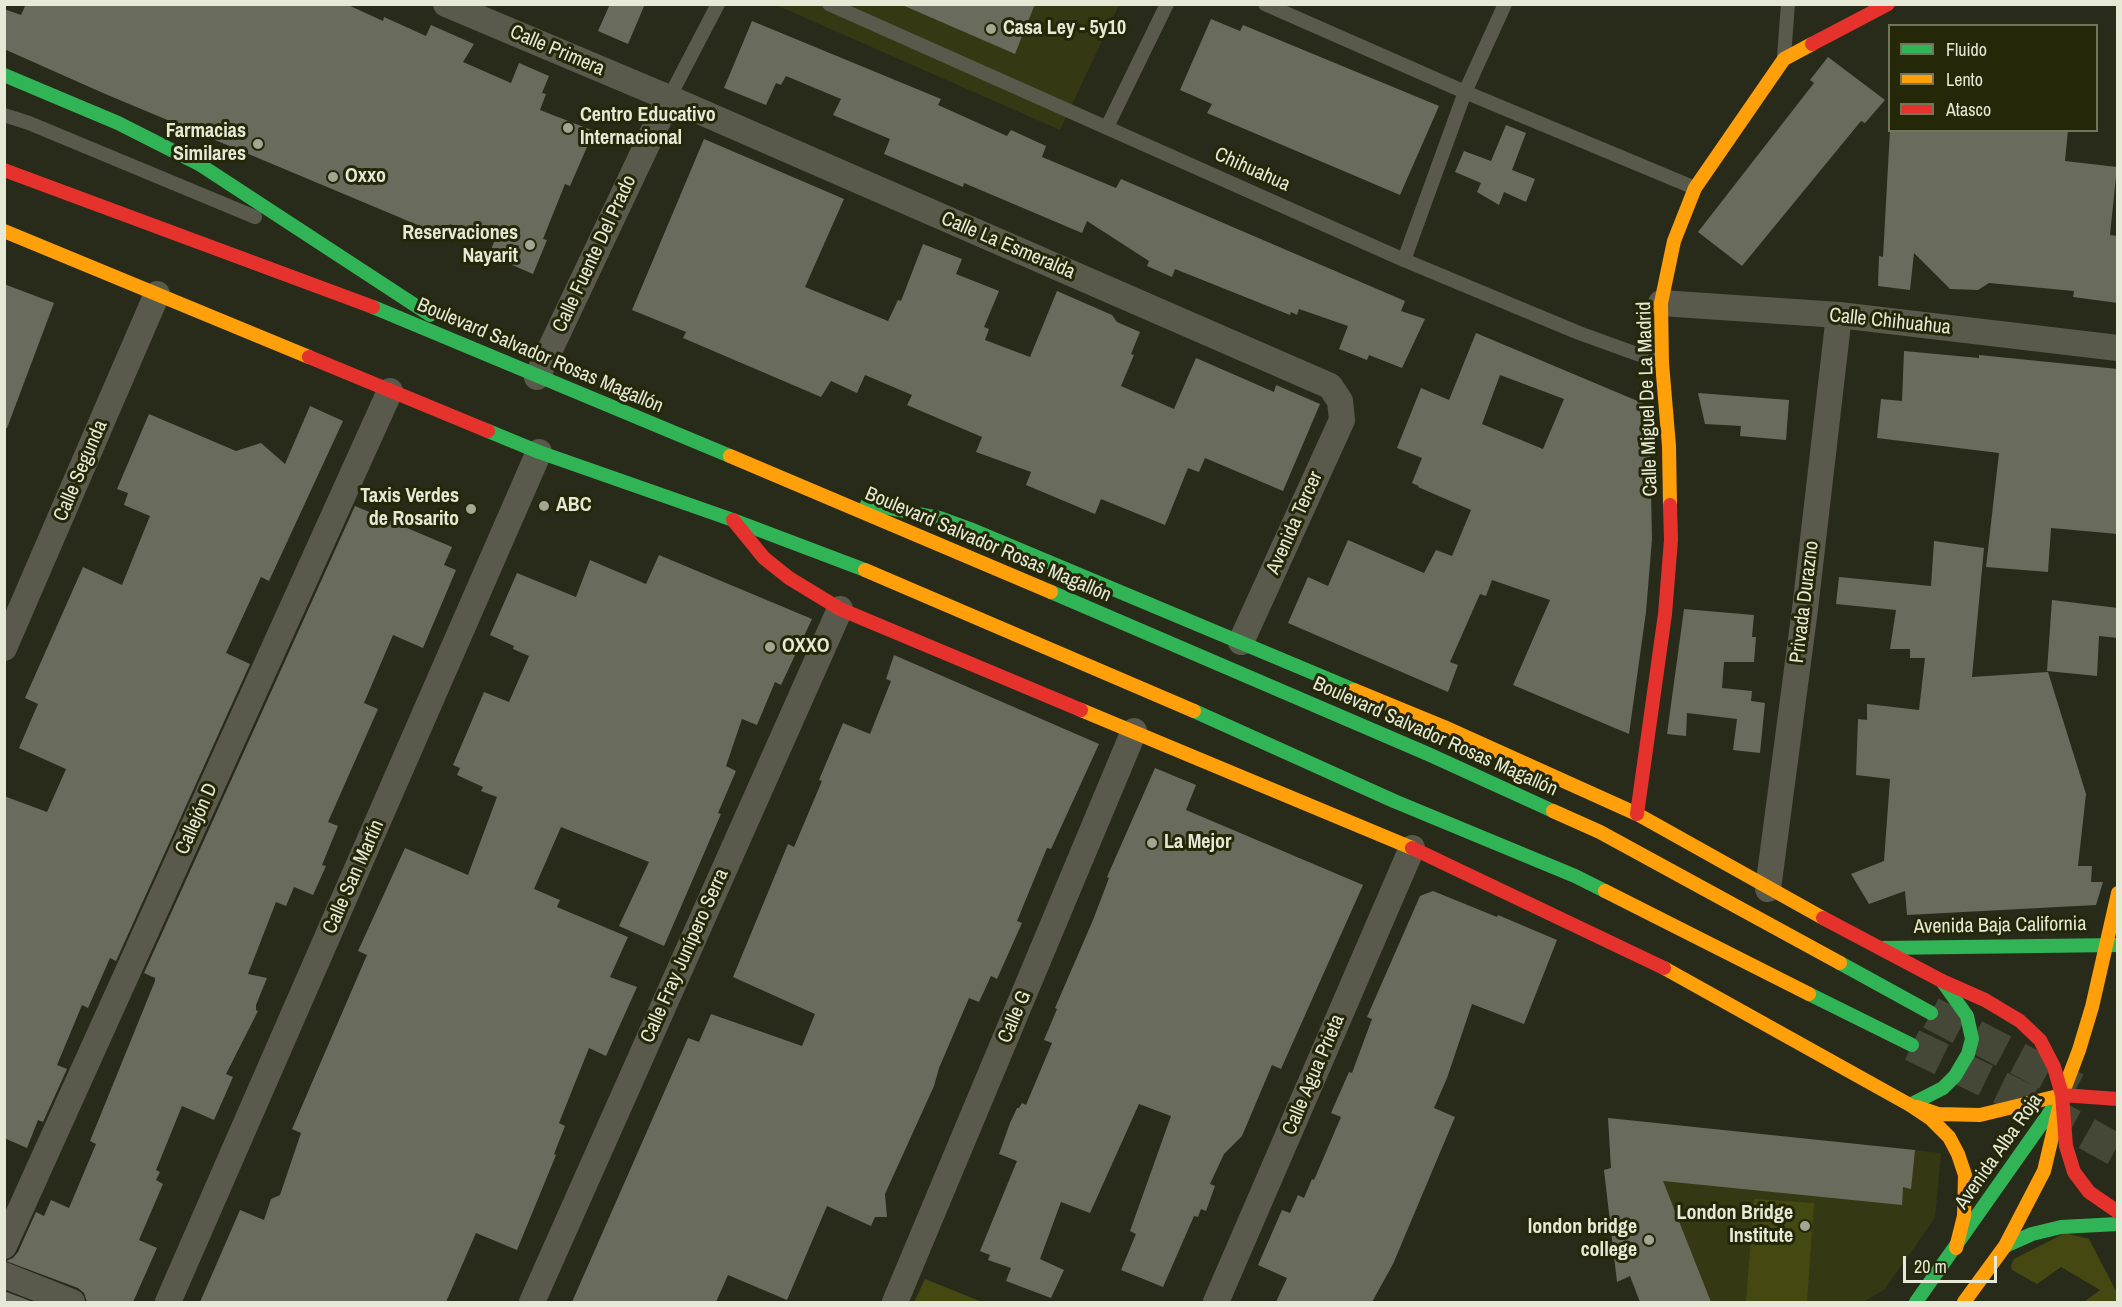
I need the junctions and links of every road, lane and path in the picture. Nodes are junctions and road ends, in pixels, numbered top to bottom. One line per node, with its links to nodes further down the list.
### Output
1 (446, 4): 12 (street, Calle Primera)
2 (718, 4): 12 (lane)
3 (829, 4): 14 (lane, Chihuahua)
4 (1167, 4): 14 (lane)
5 (1265, 4): 11 (lane)
6 (1505, 4): 11 (lane)
7 (1788, 4): 9 (lane)
8 (1888, 4): 9 (main road, Calle Miguel De La Madrid)
9 (1784, 59): 16 (main road, Calle Miguel De La Madrid)
10 (4, 75): 18 (main road)
11 (1465, 93): 16 (lane); 19 (lane)
12 (669, 98): 26 (street, Calle Fuente Del Prado); 28 (street, Calle La Esmeralda)
13 (4, 115): 18 (lane)
14 (1107, 127): 19 (lane, Chihuahua)
15 (4, 170): 24 (main road, Boulevard Salvador Rosas Magallón)
16 (1695, 188): 21 (main road, Calle Miguel De La Madrid)
17 (4, 231): 20 (main road)
18 (324, 246): 24 (main road)
19 (1404, 260): 25 (lane, Chihuahua)
20 (157, 294): 27 (main road); 34 (street, Calle Segunda)
21 (1661, 303): 22 (street, Calle Chihuahua); 25 (main road, Calle Miguel De La Madrid)
22 (1839, 315): 23 (street, Calle Chihuahua); 38 (street, Privada Durazno)
23 (2118, 348)
24 (502, 362): 26 (main road, Boulevard Salvador Rosas Magallón)
25 (1662, 363): 36 (main road, Calle Miguel De La Madrid)
26 (537, 377): 30 (main road, Boulevard Salvador Rosas Magallón)
27 (390, 391): 29 (main road); 51 (street, Callejón D)
28 (1340, 401): 33 (street, Avenida Tercer)
29 (539, 452): 31 (main road); 55 (street, Calle San Martín)
30 (822, 494): 33 (main road); 43 (main road, Boulevard Salvador Rosas Magallón)
31 (733, 520): 32 (main road); 44 (main road)
32 (840, 609): 35 (main road); 56 (street, Calle Fray Junípero Serra)
33 (1241, 642): 36 (main road)
34 (4, 648)
35 (1134, 731): 37 (main road); 57 (street, Calle G)
36 (1637, 814): 38 (main road)
37 (1412, 848): 47 (main road); 58 (street, Calle Agua Prieta)
38 (1768, 889): 41 (main road)
39 (2118, 893): 40 (main road)
40 (2112, 944): 41 (main road, Avenida Baja California); 45 (main road)
41 (1882, 948): 42 (main road)
42 (1942, 981): 45 (main road); 47 (main road)
43 (1931, 1013)
44 (1912, 1045)
45 (2062, 1095): 46 (main road); 47 (main road); 48 (main road); 50 (main road, Avenida Alba Roja); 52 (main road, Avenida Alba Roja)
46 (2118, 1099)
47 (1910, 1105): 52 (main road)
48 (2118, 1212)
49 (2118, 1224): 50 (main road)
50 (2005, 1245): 60 (main road, Avenida Alba Roja)
51 (4, 1246)
52 (1956, 1248): 59 (main road, Avenida Alba Roja)
53 (4, 1275): 54 (street)
54 (72, 1302)
55 (168, 1302)
56 (532, 1302)
57 (896, 1302)
58 (1216, 1302)
59 (1916, 1302)
60 (1964, 1302)

